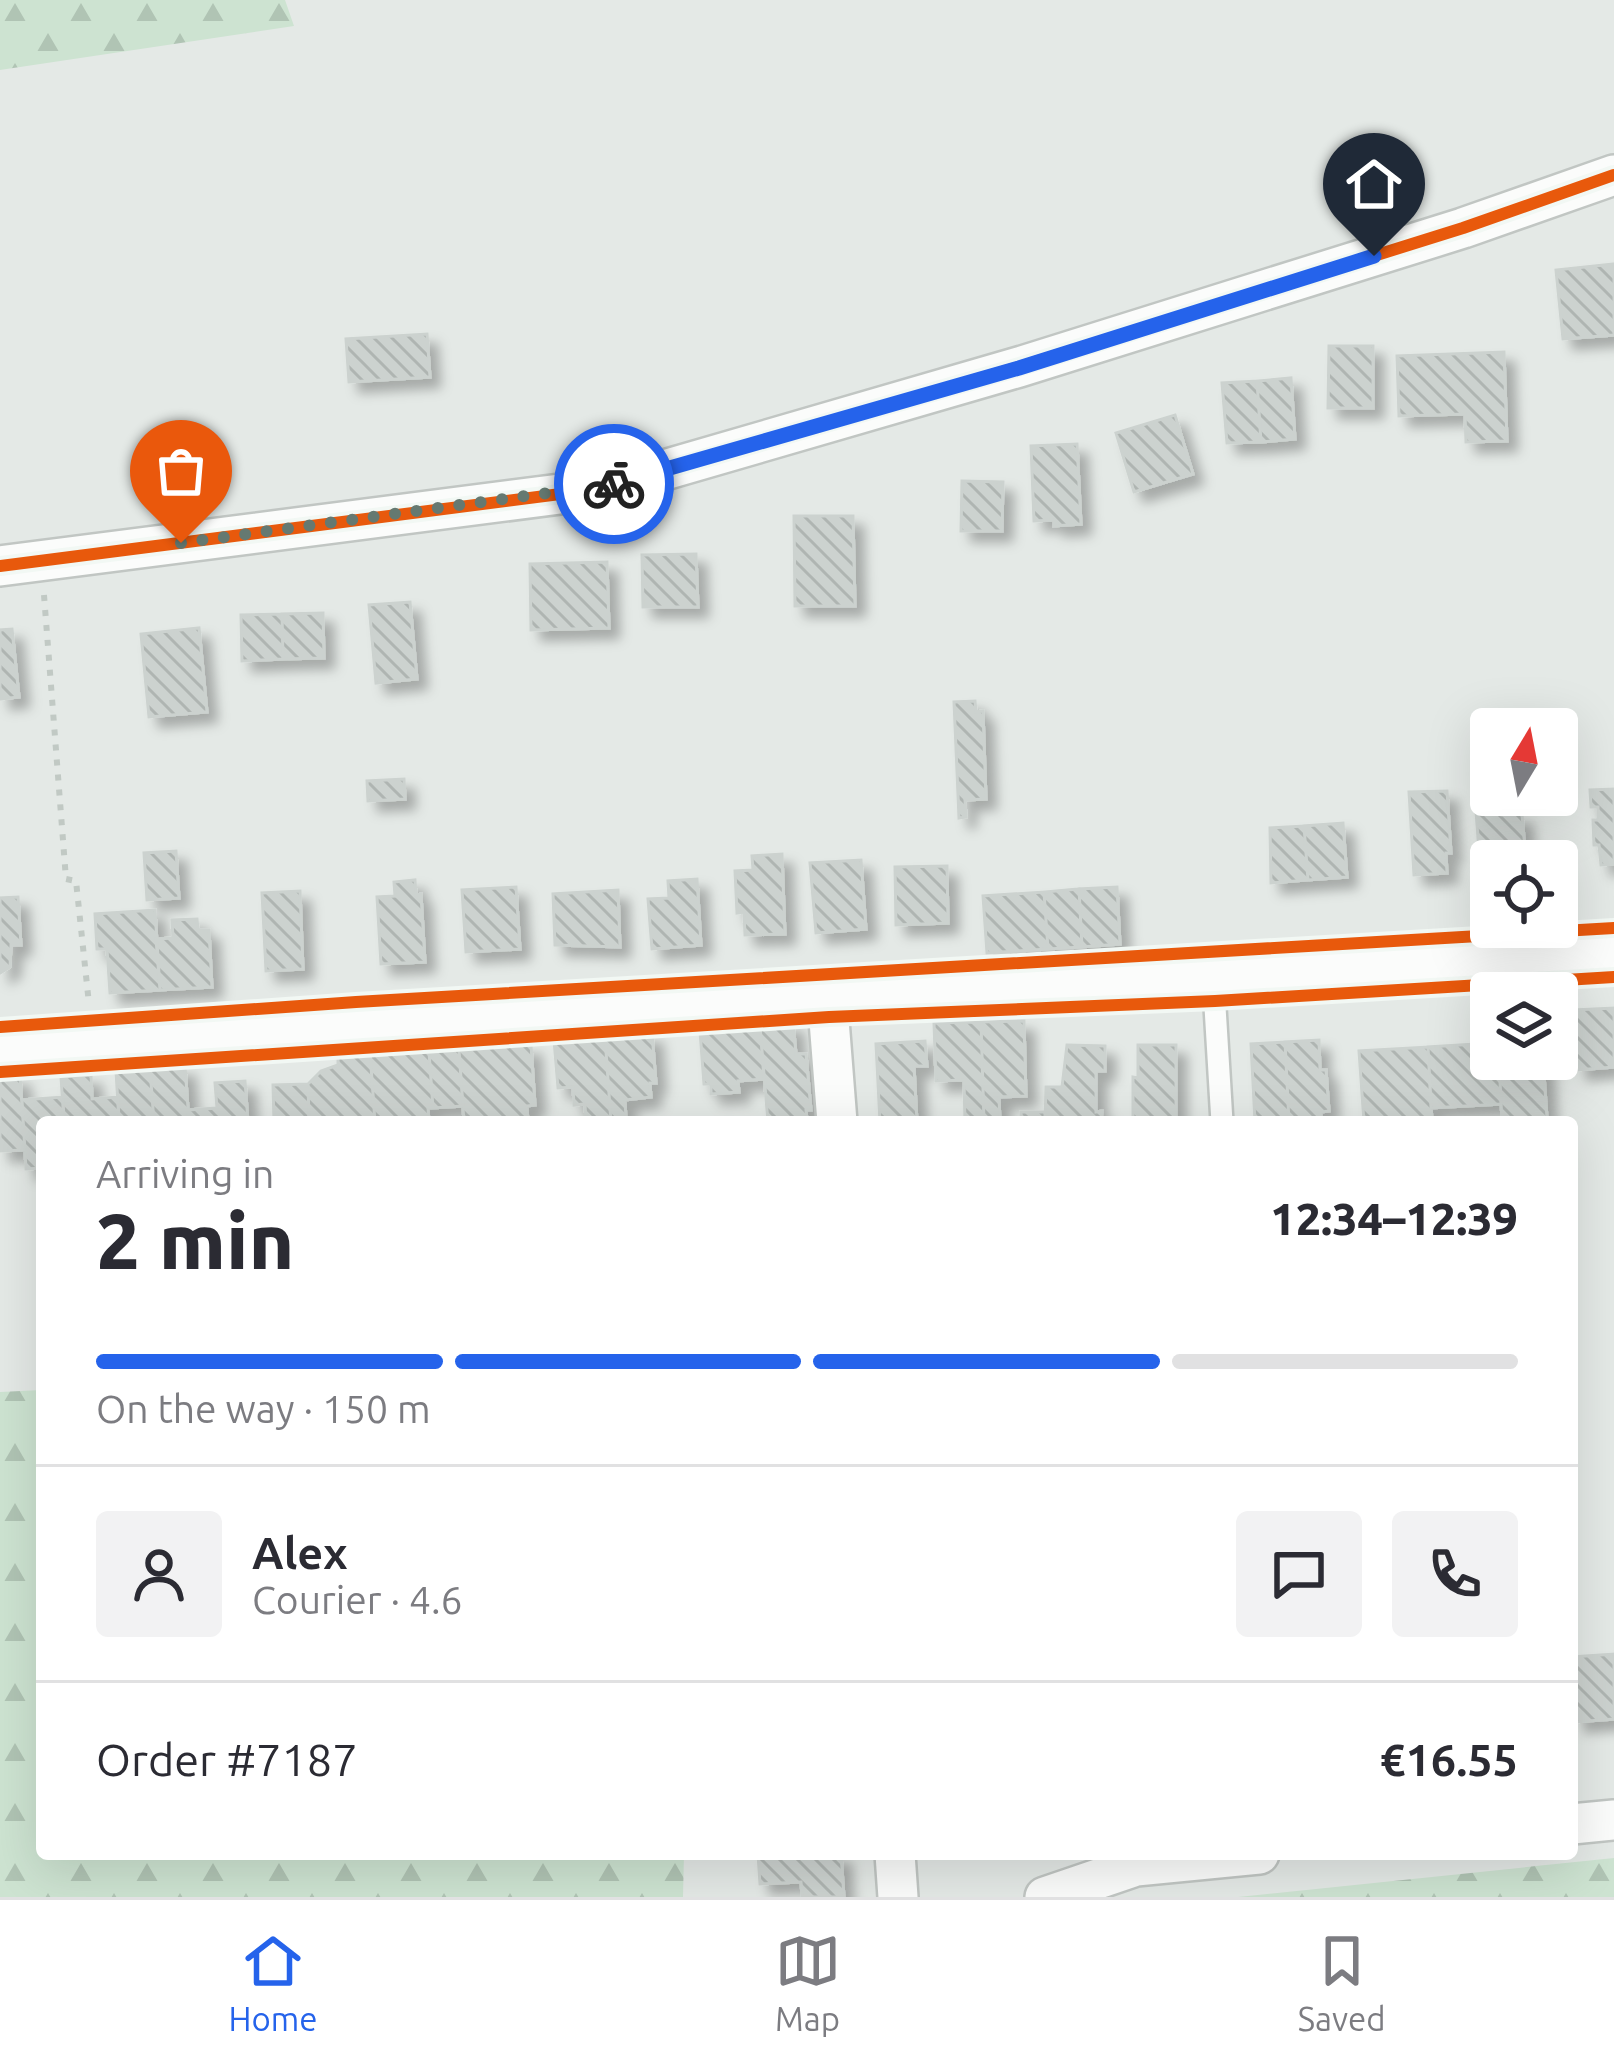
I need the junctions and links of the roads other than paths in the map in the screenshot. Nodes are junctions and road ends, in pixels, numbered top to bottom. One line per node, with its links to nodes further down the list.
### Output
1 (1614, 175): 2 (street)
2 (0, 566)
3 (1614, 949): 4 (street)
4 (1213, 974): 5 (street); 8 (lane)
5 (827, 995): 6 (street); 7 (street)
6 (0, 1052)
7 (837, 1116)
8 (1222, 1116)
9 (1614, 1820): 10 (street)
10 (1578, 1823)
11 (895, 1860): 15 (street)
12 (1115, 1860): 14 (street)
13 (1198, 1860): 14 (street)
14 (1136, 1866): 16 (street)
15 (898, 1897)
16 (1045, 1897)

